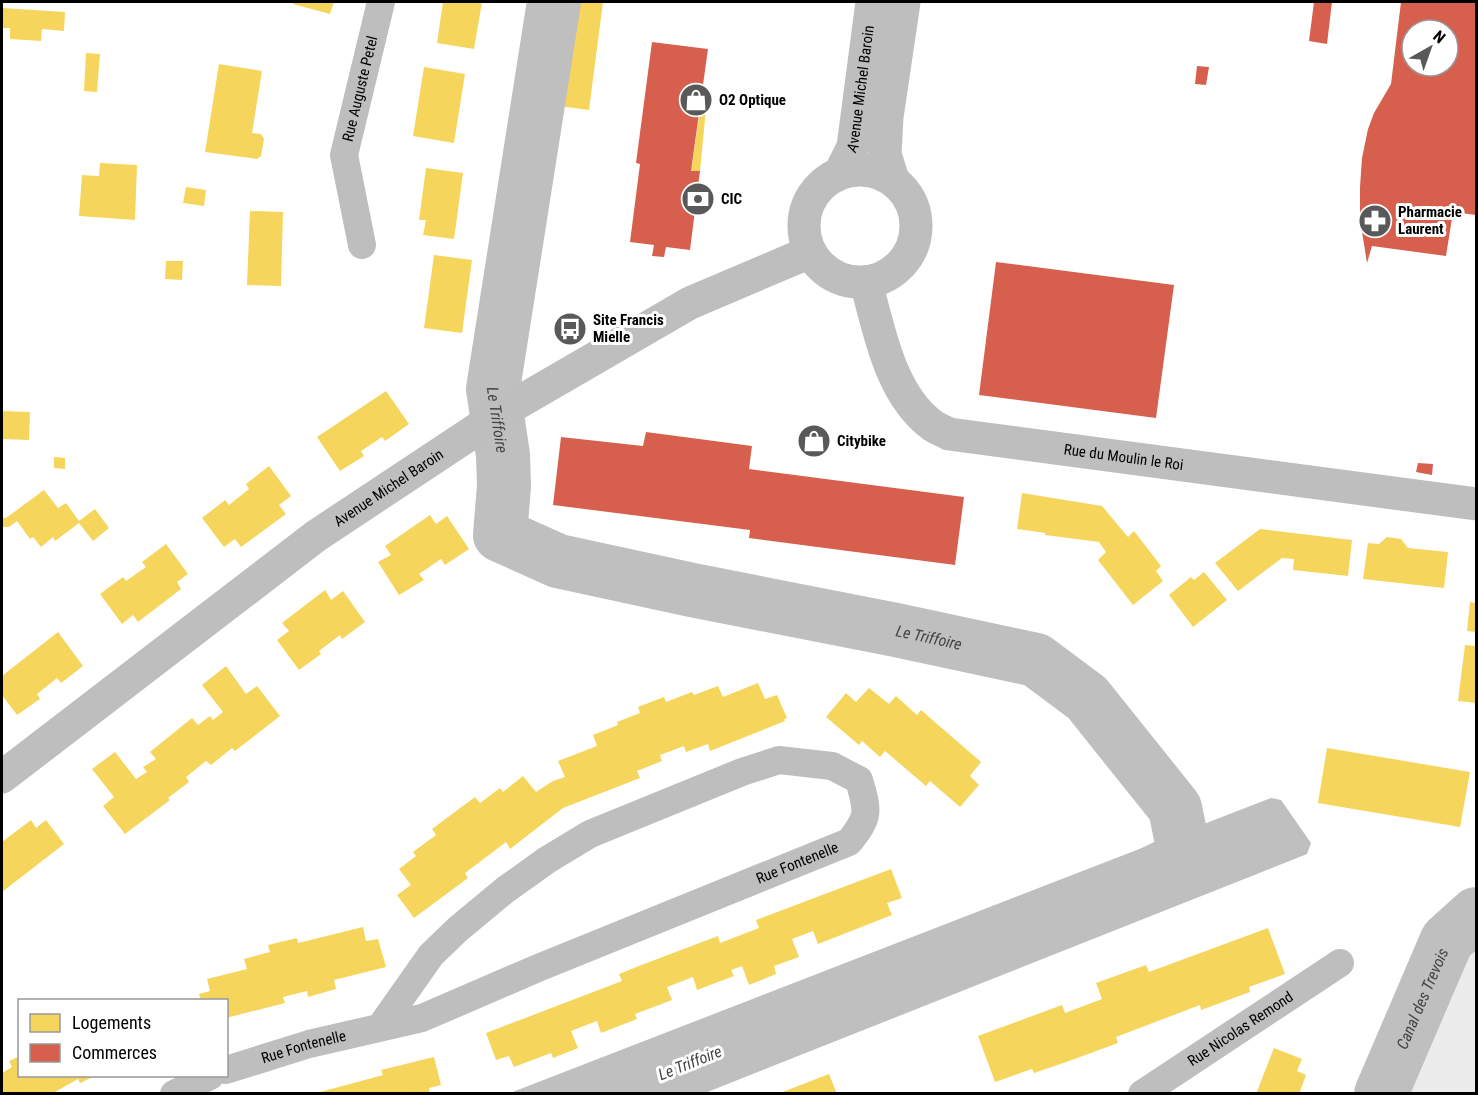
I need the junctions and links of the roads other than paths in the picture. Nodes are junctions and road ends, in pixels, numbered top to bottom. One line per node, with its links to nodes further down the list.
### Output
1 (381, 2): 6 (street, Rue Auguste Petel)
2 (872, 2): 4 (street, Avenue Michel Baroin)
3 (904, 2): 5 (street, Avenue Michel Baroin)
4 (840, 173): 5 (street); 7 (street)
5 (893, 180): 8 (street)
6 (362, 245)
7 (810, 252): 8 (street); 10 (street, Avenue Michel Baroin)
8 (866, 282): 9 (street, Rue du Moulin le Roi)
9 (1476, 504)
10 (2, 777)
11 (1340, 963): 16 (street, Rue Nicolas Remond)
12 (381, 1026): 12 (street, Rue Fontenelle); 13 (street, Rue Fontenelle)
13 (228, 1069)
14 (208, 1077): 15 (street)
15 (174, 1094)
16 (1142, 1094)

